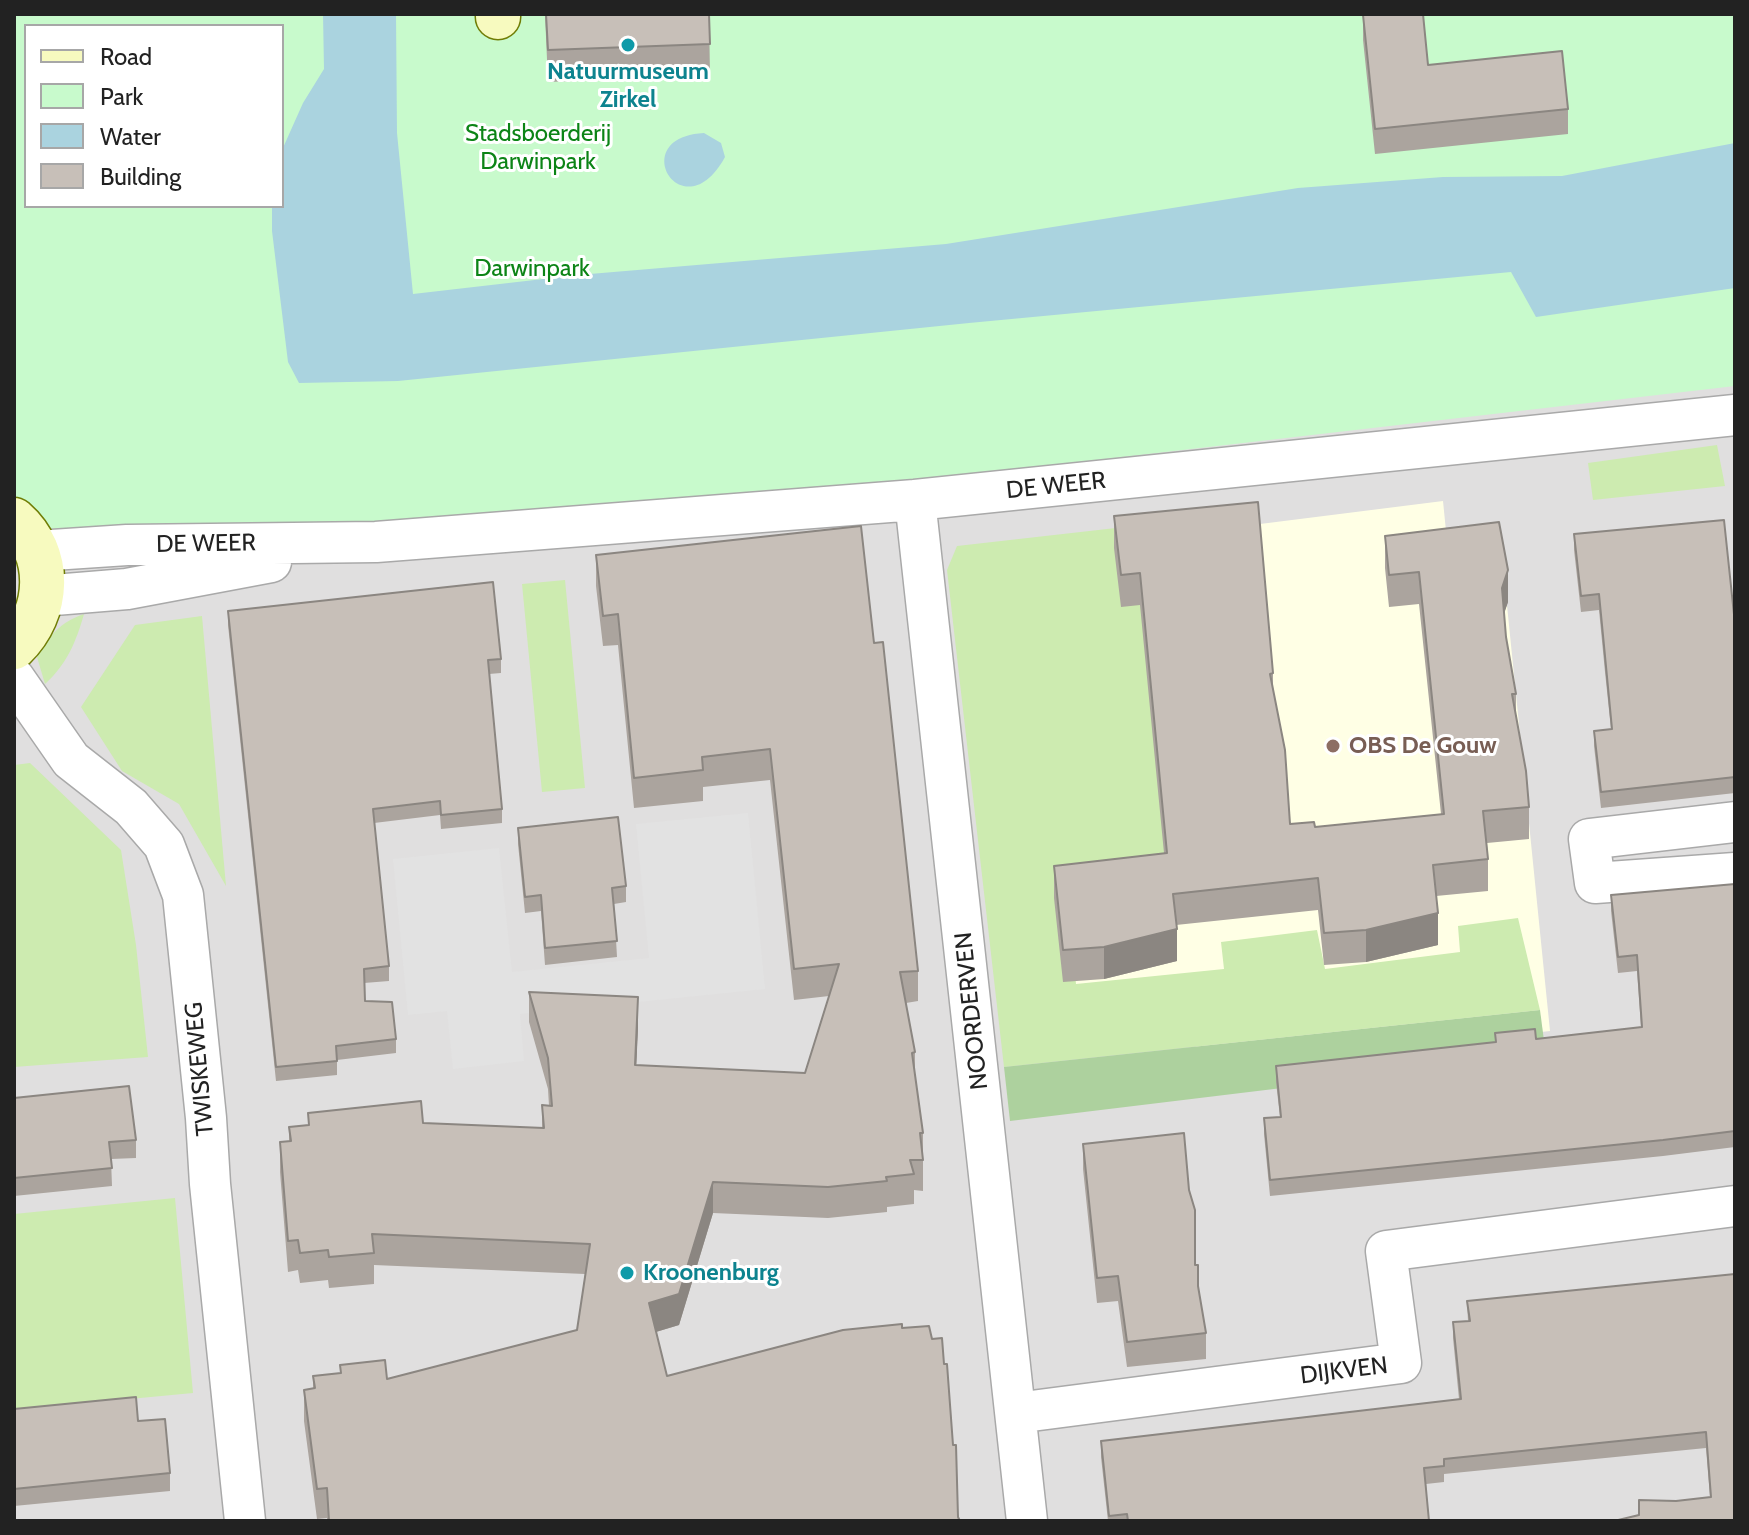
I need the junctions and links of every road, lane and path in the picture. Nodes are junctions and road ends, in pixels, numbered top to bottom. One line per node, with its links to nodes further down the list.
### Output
1 (1735, 415): 2 (street, DE WEER)
2 (915, 500): 4 (street, DE WEER); 11 (street, NOORDERVEN)
3 (25, 536): 4 (street, DE WEER); 5 (main road)
4 (376, 542): 5 (street, DE WEER)
5 (42, 596): 6 (main road)
6 (14, 647)
7 (14, 678): 12 (street, TWISKEWEG)
8 (1735, 822): 9 (street)
9 (1735, 873)
10 (1735, 1206): 11 (street, DIJKVEN)
11 (1016, 1413): 13 (street, NOORDERVEN)
12 (245, 1521)
13 (1027, 1521)

